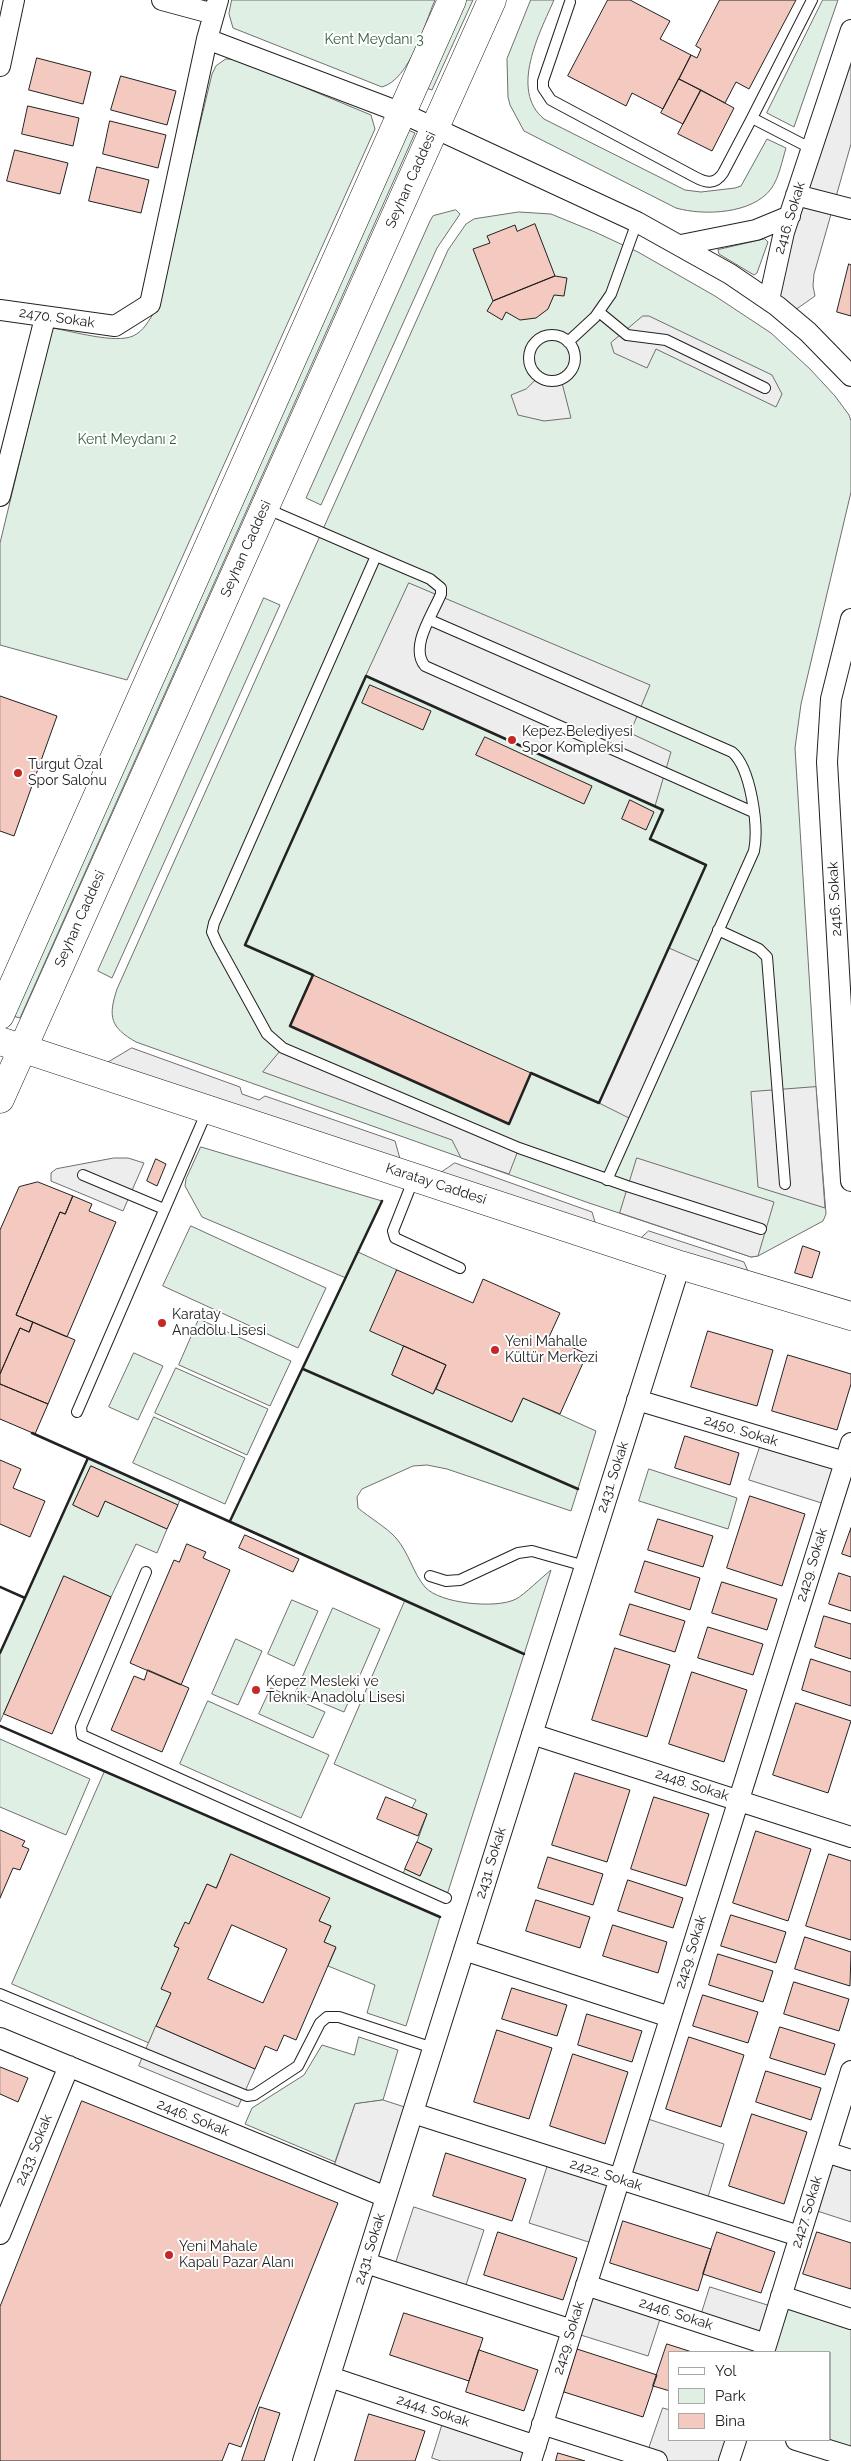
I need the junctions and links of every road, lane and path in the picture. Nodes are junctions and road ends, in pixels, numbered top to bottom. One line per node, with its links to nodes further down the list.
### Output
1 (14, 0): 10 (street)
2 (162, 0): 7 (street)
3 (452, 0): 11 (street)
4 (492, 0): 13 (street, Seyhan Caddesi)
5 (812, 0): 12 (lane)
6 (570, 2): 12 (lane)
7 (216, 7): 9 (street)
8 (851, 30): 14 (street, 2416. Sokak)
9 (207, 39): 11 (street); 23 (street, 2470. Sokak)
10 (0, 66)
11 (402, 113): 13 (street); 35 (street)
12 (752, 118): 14 (lane)
13 (434, 128): 18 (street); 28 (street, Seyhan Caddesi)
14 (812, 149): 15 (street, 2416. Sokak)
15 (796, 195): 16 (street); 17 (street, 2416. Sokak)
16 (851, 210)
17 (790, 216): 19 (street); 20 (street, 2416. Sokak)
18 (637, 222): 19 (street); 22 (lane)
19 (681, 246): 20 (street)
20 (769, 300): 25 (street)
21 (0, 310): 23 (street, 2470. Sokak)
22 (599, 312): 24 (lane); 26 (lane)
23 (46, 318): 27 (street)
24 (568, 342): 24 (lane)
25 (851, 376)
26 (765, 388)
27 (0, 496)
28 (264, 508): 29 (lane); 36 (street, Seyhan Caddesi)
29 (376, 556): 31 (lane); 42 (lane)
30 (851, 619): 34 (street, 2416. Sokak)
31 (430, 620): 32 (lane); 32 (lane)
32 (753, 812): 33 (lane)
33 (718, 930): 42 (lane); 43 (lane)
34 (844, 941): 41 (street, 2416. Sokak)
35 (0, 1015)
36 (11, 1045): 37 (street, Seyhan Caddesi); 38 (street, Karatay Caddesi)
37 (0, 1099)
38 (207, 1110): 40 (street, Karatay Caddesi); 44 (lane)
39 (83, 1175): 44 (lane)
40 (415, 1176): 46 (street, Karatay Caddesi); 47 (lane)
41 (851, 1178)
42 (607, 1180): 45 (lane)
43 (785, 1184)
44 (164, 1209): 50 (lane)
45 (761, 1229)
46 (680, 1265): 48 (street, Karatay Caddesi); 49 (street, 2431. Sokak)
47 (460, 1268)
48 (851, 1316)
49 (637, 1400): 51 (street, 2450. Sokak); 52 (street, 2431. Sokak)
50 (77, 1412)
51 (849, 1452): 56 (street, 2429. Sokak)
52 (585, 1566): 54 (lane); 55 (street, 2431. Sokak)
53 (146, 1572): 58 (lane)
54 (430, 1576)
55 (532, 1734): 56 (street, 2448. Sokak); 59 (street, 2431. Sokak)
56 (738, 1800): 57 (street, 2448. Sokak); 61 (street, 2429. Sokak)
57 (851, 1836)
58 (446, 1898)
59 (464, 1950): 61 (street); 63 (street, 2431. Sokak)
60 (0, 1994): 63 (lane)
61 (670, 2016): 69 (street, 2429. Sokak)
62 (0, 2038): 64 (street, 2446. Sokak)
63 (433, 2048): 66 (street, 2431. Sokak)
64 (69, 2066): 70 (street, 2446. Sokak); 71 (street, 2433. Sokak)
65 (851, 2071): 67 (street, 2427. Sokak)
66 (413, 2113): 69 (street, 2422. Sokak); 70 (street, 2431. Sokak)
67 (826, 2152): 68 (street); 72 (street, 2427. Sokak)
68 (851, 2160)
69 (619, 2180): 72 (street, 2422. Sokak); 74 (street, 2429. Sokak)
70 (386, 2197): 73 (street, 2431. Sokak)
71 (0, 2234)
72 (799, 2236): 75 (street, 2427. Sokak)
73 (366, 2263): 77 (street); 79 (street, 2431. Sokak)
74 (586, 2285): 77 (street, 2429. Sokak); 78 (street, 2446. Sokak)
75 (781, 2296): 76 (street); 78 (street, 2427. Sokak)
76 (851, 2319)
77 (572, 2330): 80 (street, 2429. Sokak)
78 (765, 2348)
79 (330, 2377): 83 (street, 2444. Sokak); 85 (street, 2431. Sokak)
80 (542, 2424): 83 (street, 2429. Sokak); 86 (street)
81 (736, 2441): 87 (street)
82 (799, 2441): 84 (street)
83 (533, 2453)
84 (851, 2457)
85 (303, 2461)
86 (657, 2461)
87 (730, 2461)

